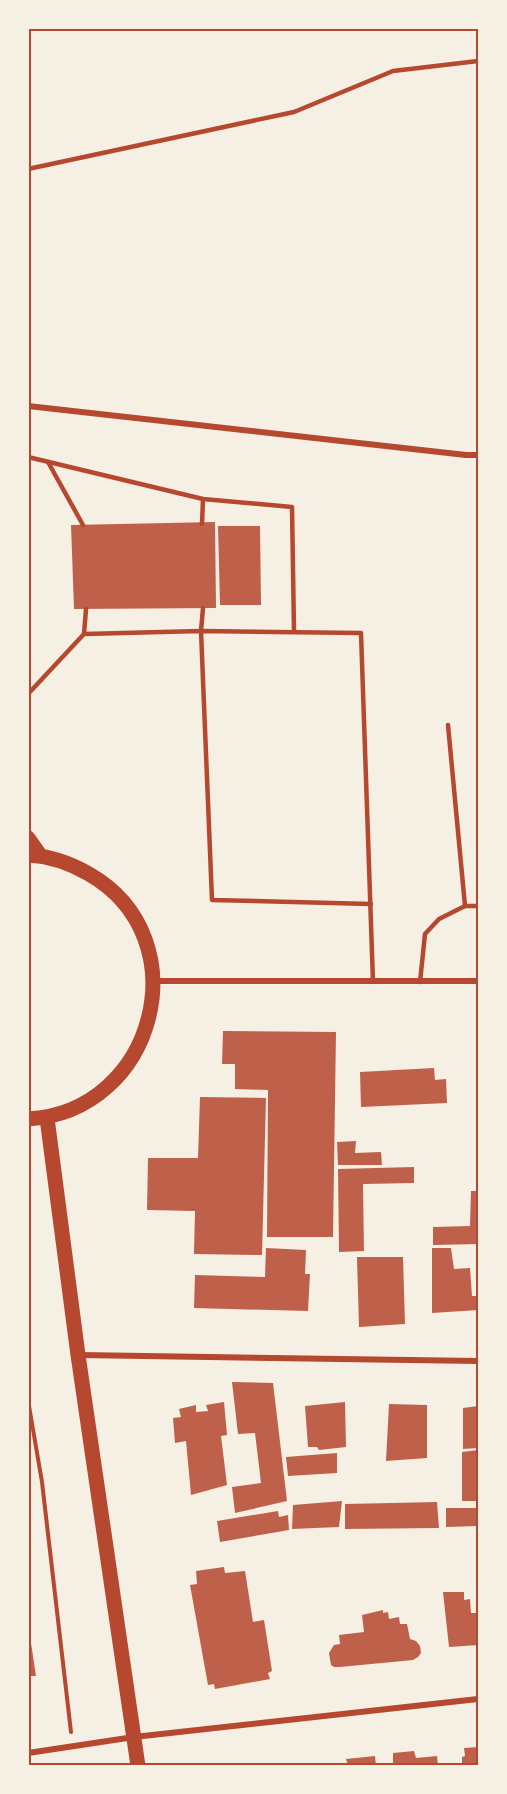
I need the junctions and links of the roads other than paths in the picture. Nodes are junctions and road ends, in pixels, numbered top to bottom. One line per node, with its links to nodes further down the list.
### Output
1 (478, 61): 2 (lane)
2 (28, 169)
3 (28, 406): 4 (street)
4 (478, 454)
5 (28, 457): 6 (lane)
6 (48, 462): 7 (lane); 9 (lane)
7 (203, 499): 8 (lane); 13 (lane)
8 (202, 524)
9 (83, 525)
10 (203, 608): 12 (lane)
11 (86, 609): 14 (lane)
12 (201, 631): 13 (lane); 14 (lane); 19 (lane)
13 (294, 632): 19 (lane)
14 (84, 634): 15 (lane)
15 (28, 694)
16 (448, 724): 20 (lane)
17 (28, 838): 18 (main road)
18 (34, 855): 22 (main road)
19 (371, 904): 24 (lane)
20 (465, 906): 21 (lane); 25 (lane)
21 (478, 906)
22 (153, 981): 24 (street); 26 (main road)
23 (478, 981): 25 (street)
24 (373, 982): 25 (street)
25 (420, 982)
26 (46, 1118): 27 (main road); 28 (main road)
27 (28, 1119)
28 (78, 1355): 29 (street); 31 (main road)
29 (478, 1360)
30 (478, 1699): 31 (street)
31 (134, 1737): 32 (street); 33 (main road)
32 (28, 1753)
33 (138, 1766)

